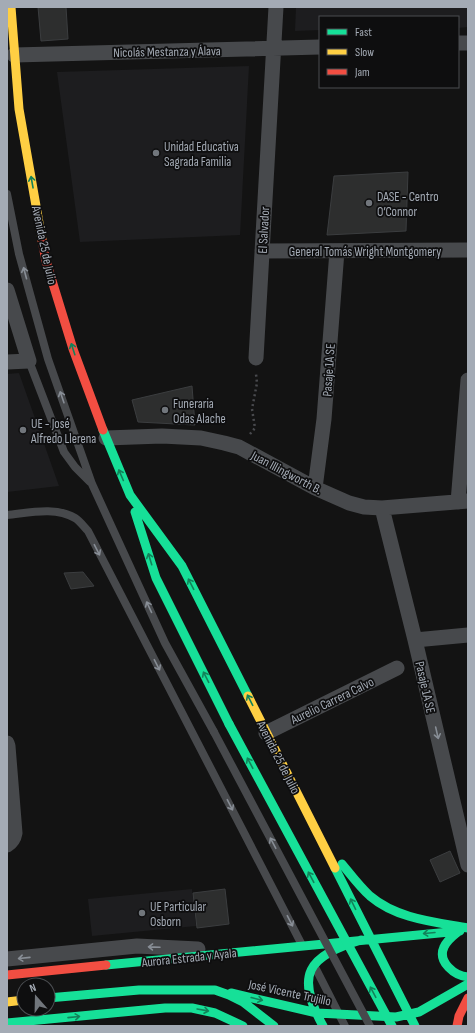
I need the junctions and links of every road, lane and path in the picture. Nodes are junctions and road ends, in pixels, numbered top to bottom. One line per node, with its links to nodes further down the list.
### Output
1 (11, 7): 5 (main road, Avenida 25 de Julio)
2 (276, 7): 4 (street, El Salvador)
3 (319, 47): 4 (street, Nicolás Mestanza y Álava)
4 (274, 48): 5 (street, Nicolás Mestanza y Álava); 8 (street, El Salvador)
5 (14, 55): 15 (main road, Avenida 25 de Julio, one-way to 5)
6 (7, 194): 17 (lane, Avenida 25 de Julio, one-way to 6)
7 (468, 250): 9 (street, General Tomás Wright Montgomery)
8 (262, 251): 9 (street, General Tomás Wright Montgomery); 11 (street, El Salvador)
9 (337, 251): 18 (street, Pasaje 1A SE)
10 (7, 290): 12 (street, Avenida 25 de Julio)
11 (256, 358): 16 (path)
12 (29, 361): 13 (street); 17 (lane, Avenida 25 de Julio)
13 (7, 362)
14 (468, 380): 20 (street)
15 (106, 438): 16 (street, Juan Illingworth B.); 19 (main road, Avenida 25 de Julio, one-way to 15)
16 (239, 447): 18 (street, Juan Illingworth B.)
17 (92, 484): 50 (lane, Avenida 25 de Julio, one-way to 17, bridge)
18 (315, 488): 21 (street, Juan Illingworth B.)
19 (130, 495): 26 (main road, Avenida 25 de Julio, one-way to 19); 51 (main road, Avenida 25 de Julio, one-way to 19, bridge)
20 (463, 502): 21 (street, Juan Illingworth B.)
21 (382, 508): 24 (street, Pasaje 1A SE)
22 (7, 516): 34 (lane, one-way to 34)
23 (468, 635): 24 (street)
24 (415, 640): 30 (street, Pasaje 1A SE, one-way to 30)
25 (397, 668): 26 (street, Aurelio Carrera Calvo)
26 (266, 733): 28 (main road, Avenida 25 de Julio)
27 (8, 745): 29 (street)
28 (320, 838): 31 (main road); 32 (main road, Avenida 25 de Julio, one-way to 28)
29 (7, 845)
30 (468, 865)
31 (465, 930): 32 (main road, one-way to 32); 37 (main road)
32 (366, 939): 34 (main road); 34 (main road); 44 (main road, Avenida 25 de Julio)
33 (249, 951): 34 (main road); 35 (street, Aurora Estrada y Ayala, one-way to 35); 36 (main road, Aurora Estrada y Ayala)
34 (308, 955): 42 (main road); 43 (lane)
35 (7, 959)
36 (7, 975)
37 (468, 977)
38 (468, 984): 44 (main road, José Vicente Trujillo)
39 (219, 991): 40 (main road); 42 (main road, José Vicente Trujillo, one-way to 42); 46 (main road)
40 (56, 997)
41 (468, 998): 53 (main road)
42 (317, 1014): 43 (main road, José Vicente Trujillo); 48 (main road)
43 (339, 1015): 44 (main road, José Vicente Trujillo); 49 (lane)
44 (409, 1015): 52 (main road, Avenida 25 de Julio)
45 (7, 1023): 47 (main road, one-way to 47)
46 (273, 1025)
47 (243, 1026)
48 (323, 1026)
49 (345, 1026)
50 (370, 1026)
51 (392, 1026)
52 (415, 1026)
53 (457, 1026)

